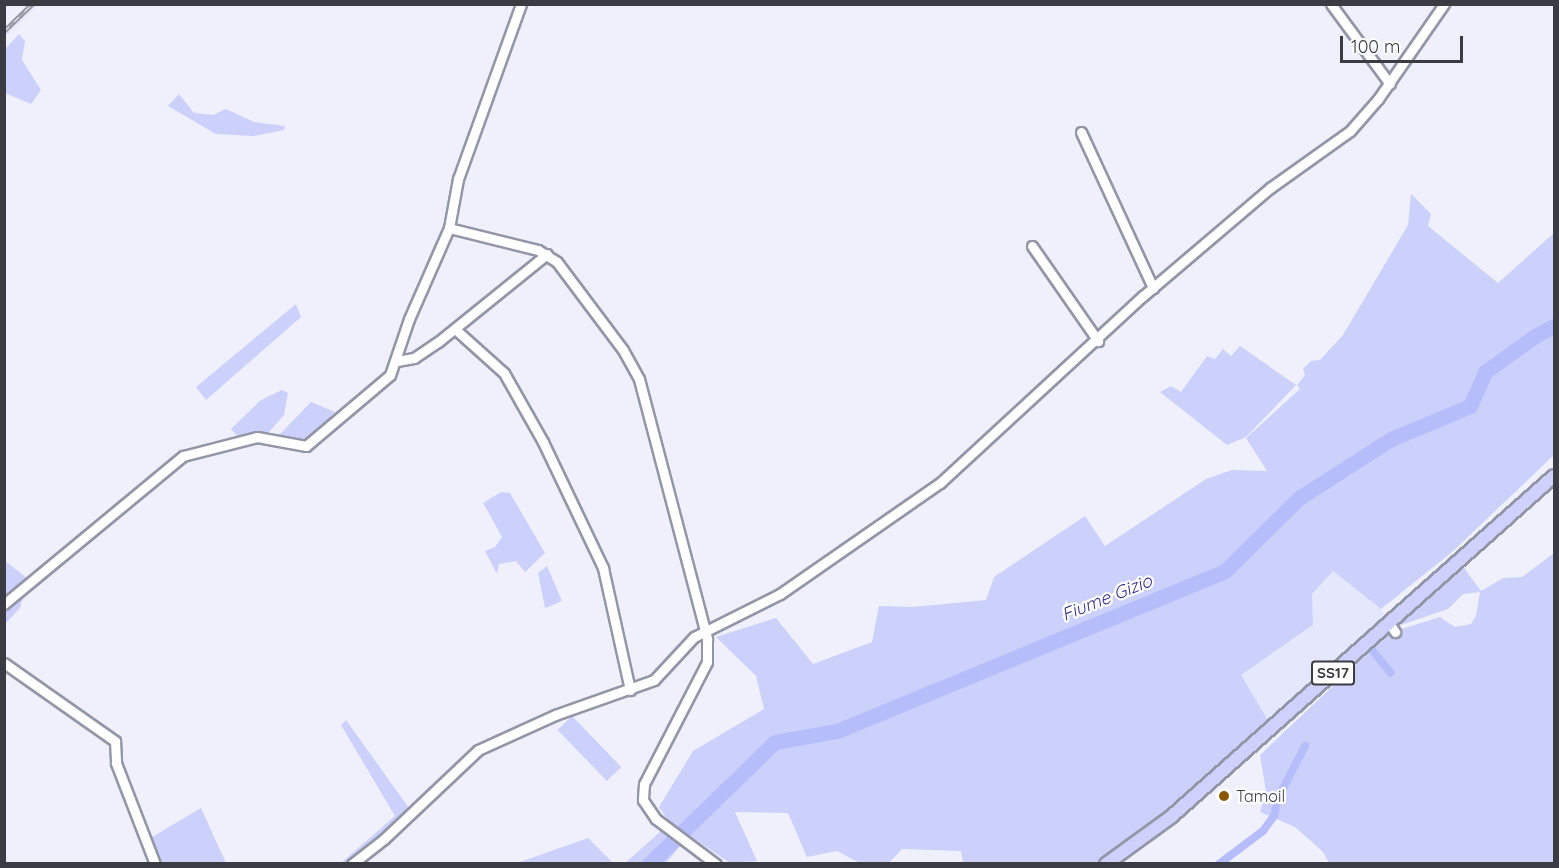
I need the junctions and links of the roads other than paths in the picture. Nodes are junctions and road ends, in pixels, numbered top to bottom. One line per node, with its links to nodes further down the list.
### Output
1 (521, 4): 6 (street)
2 (1331, 4): 4 (street)
3 (1444, 4): 4 (street)
4 (1390, 84): 9 (street)
5 (1081, 132): 9 (street)
6 (449, 228): 8 (street); 12 (street)
7 (1032, 246): 11 (street)
8 (547, 254): 10 (street); 15 (street)
9 (1154, 288): 11 (street)
10 (455, 329): 12 (street); 17 (street)
11 (1098, 341): 15 (street)
12 (398, 361): 14 (street)
13 (1554, 476): 21 (main road, SS17)
14 (4, 604)
15 (705, 631): 17 (street); 20 (street)
16 (4, 663): 18 (street)
17 (630, 690): 19 (street)
18 (155, 864)
19 (352, 864)
20 (716, 864)
21 (1106, 864)

